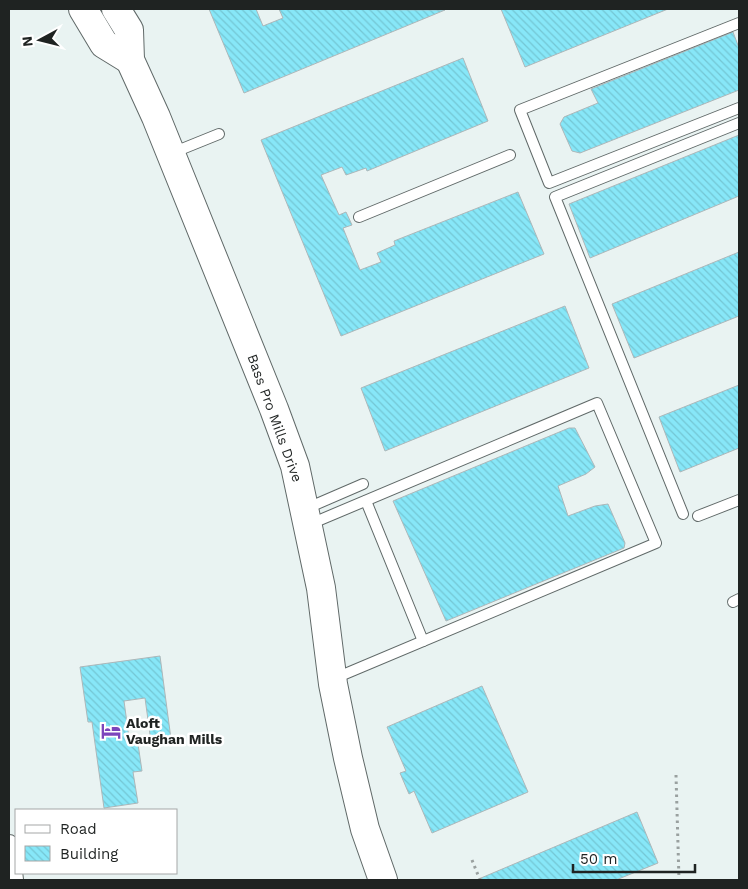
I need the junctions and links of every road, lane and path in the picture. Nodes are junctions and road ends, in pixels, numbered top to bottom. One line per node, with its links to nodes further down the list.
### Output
1 (83, 9): 4 (street)
2 (116, 9): 4 (street, Bass Pro Mills Drive)
3 (739, 23): 5 (lane)
4 (130, 60): 8 (street, Bass Pro Mills Drive)
5 (739, 108)
6 (739, 123): 14 (lane)
7 (219, 134): 8 (lane)
8 (171, 154): 16 (street, Bass Pro Mills Drive)
9 (510, 155): 10 (lane)
10 (359, 217)
11 (363, 484): 16 (lane)
12 (739, 500): 15 (lane)
13 (366, 501): 16 (lane); 17 (lane); 17 (lane)
14 (683, 514)
15 (698, 516)
16 (306, 517): 18 (street, Bass Pro Mills Drive)
17 (423, 641): 18 (lane)
18 (332, 679): 23 (street, Bass Pro Mills Drive)
19 (676, 775): 25 (path)
20 (9, 845): 22 (street)
21 (472, 860): 24 (path)
22 (13, 880)
23 (383, 880)
24 (480, 880)
25 (680, 880)

